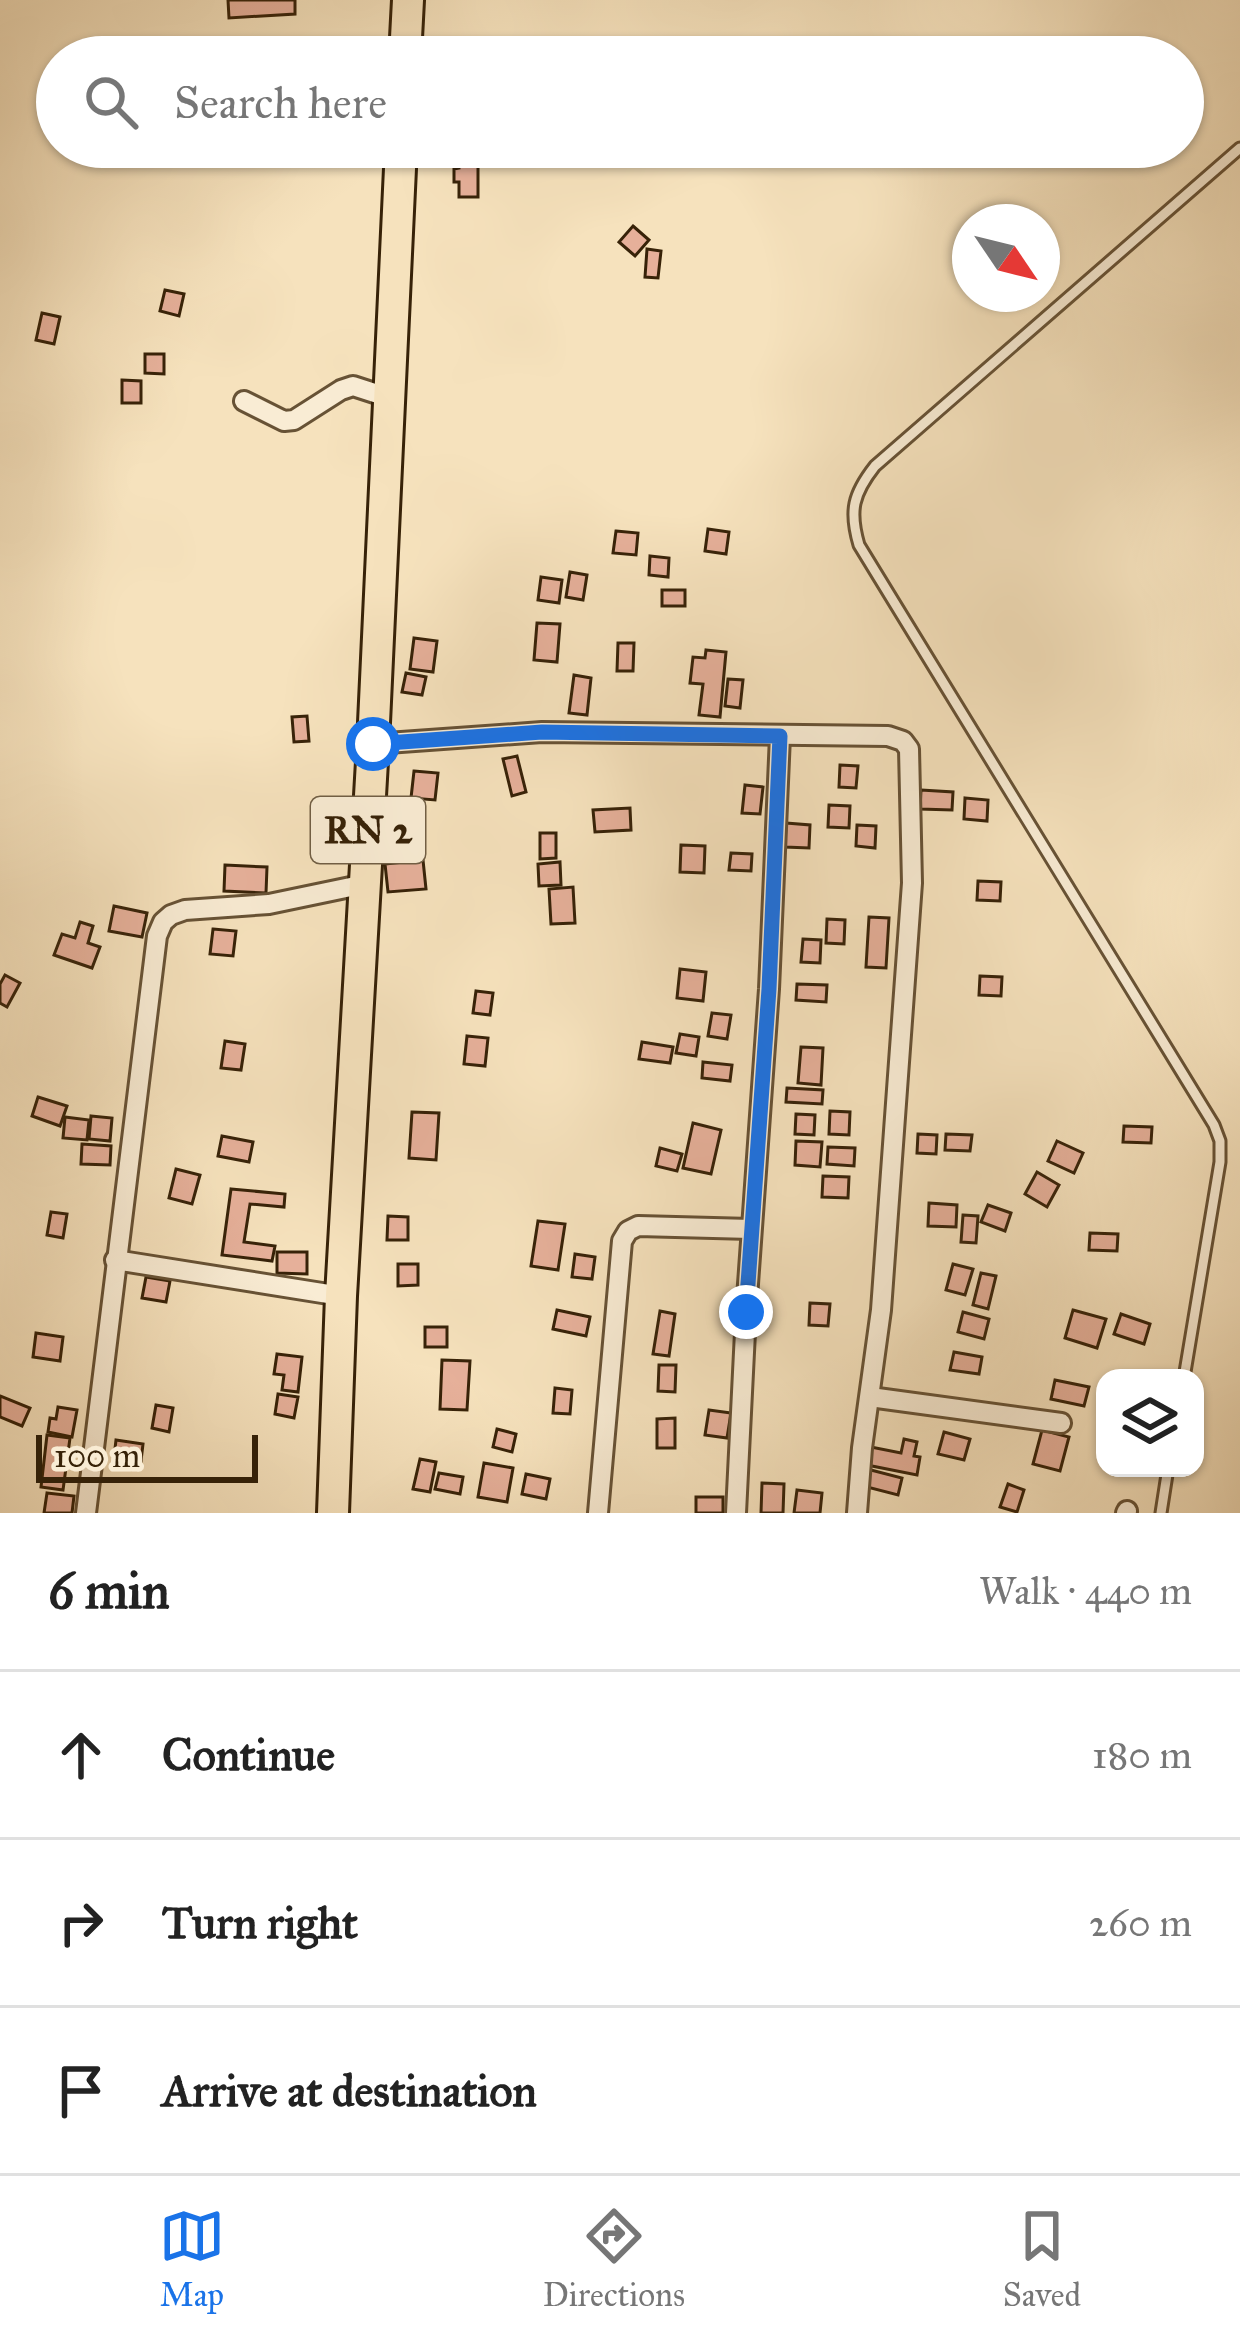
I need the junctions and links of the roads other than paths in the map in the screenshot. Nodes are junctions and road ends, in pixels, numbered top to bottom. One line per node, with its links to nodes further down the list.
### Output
1 (408, 0): 2 (highway)
2 (406, 36)
3 (1240, 148): 13 (lane)
4 (400, 168): 5 (highway, RN 2)
5 (390, 398): 6 (street); 8 (highway, RN 2)
6 (244, 401)
7 (780, 736): 8 (street); 10 (street); 14 (street)
8 (373, 744): 9 (highway, RN 2)
9 (365, 884): 11 (street); 12 (highway, RN 2)
10 (752, 1229): 19 (street); 20 (street)
11 (116, 1260): 12 (street); 17 (street)
12 (341, 1296): 18 (highway, RN 2)
13 (1186, 1369)
14 (870, 1397): 15 (street); 21 (street)
15 (1061, 1423)
16 (1167, 1477): 22 (lane)
17 (86, 1513)
18 (333, 1513)
19 (598, 1513)
20 (736, 1513)
21 (857, 1513)
22 (1161, 1513)

